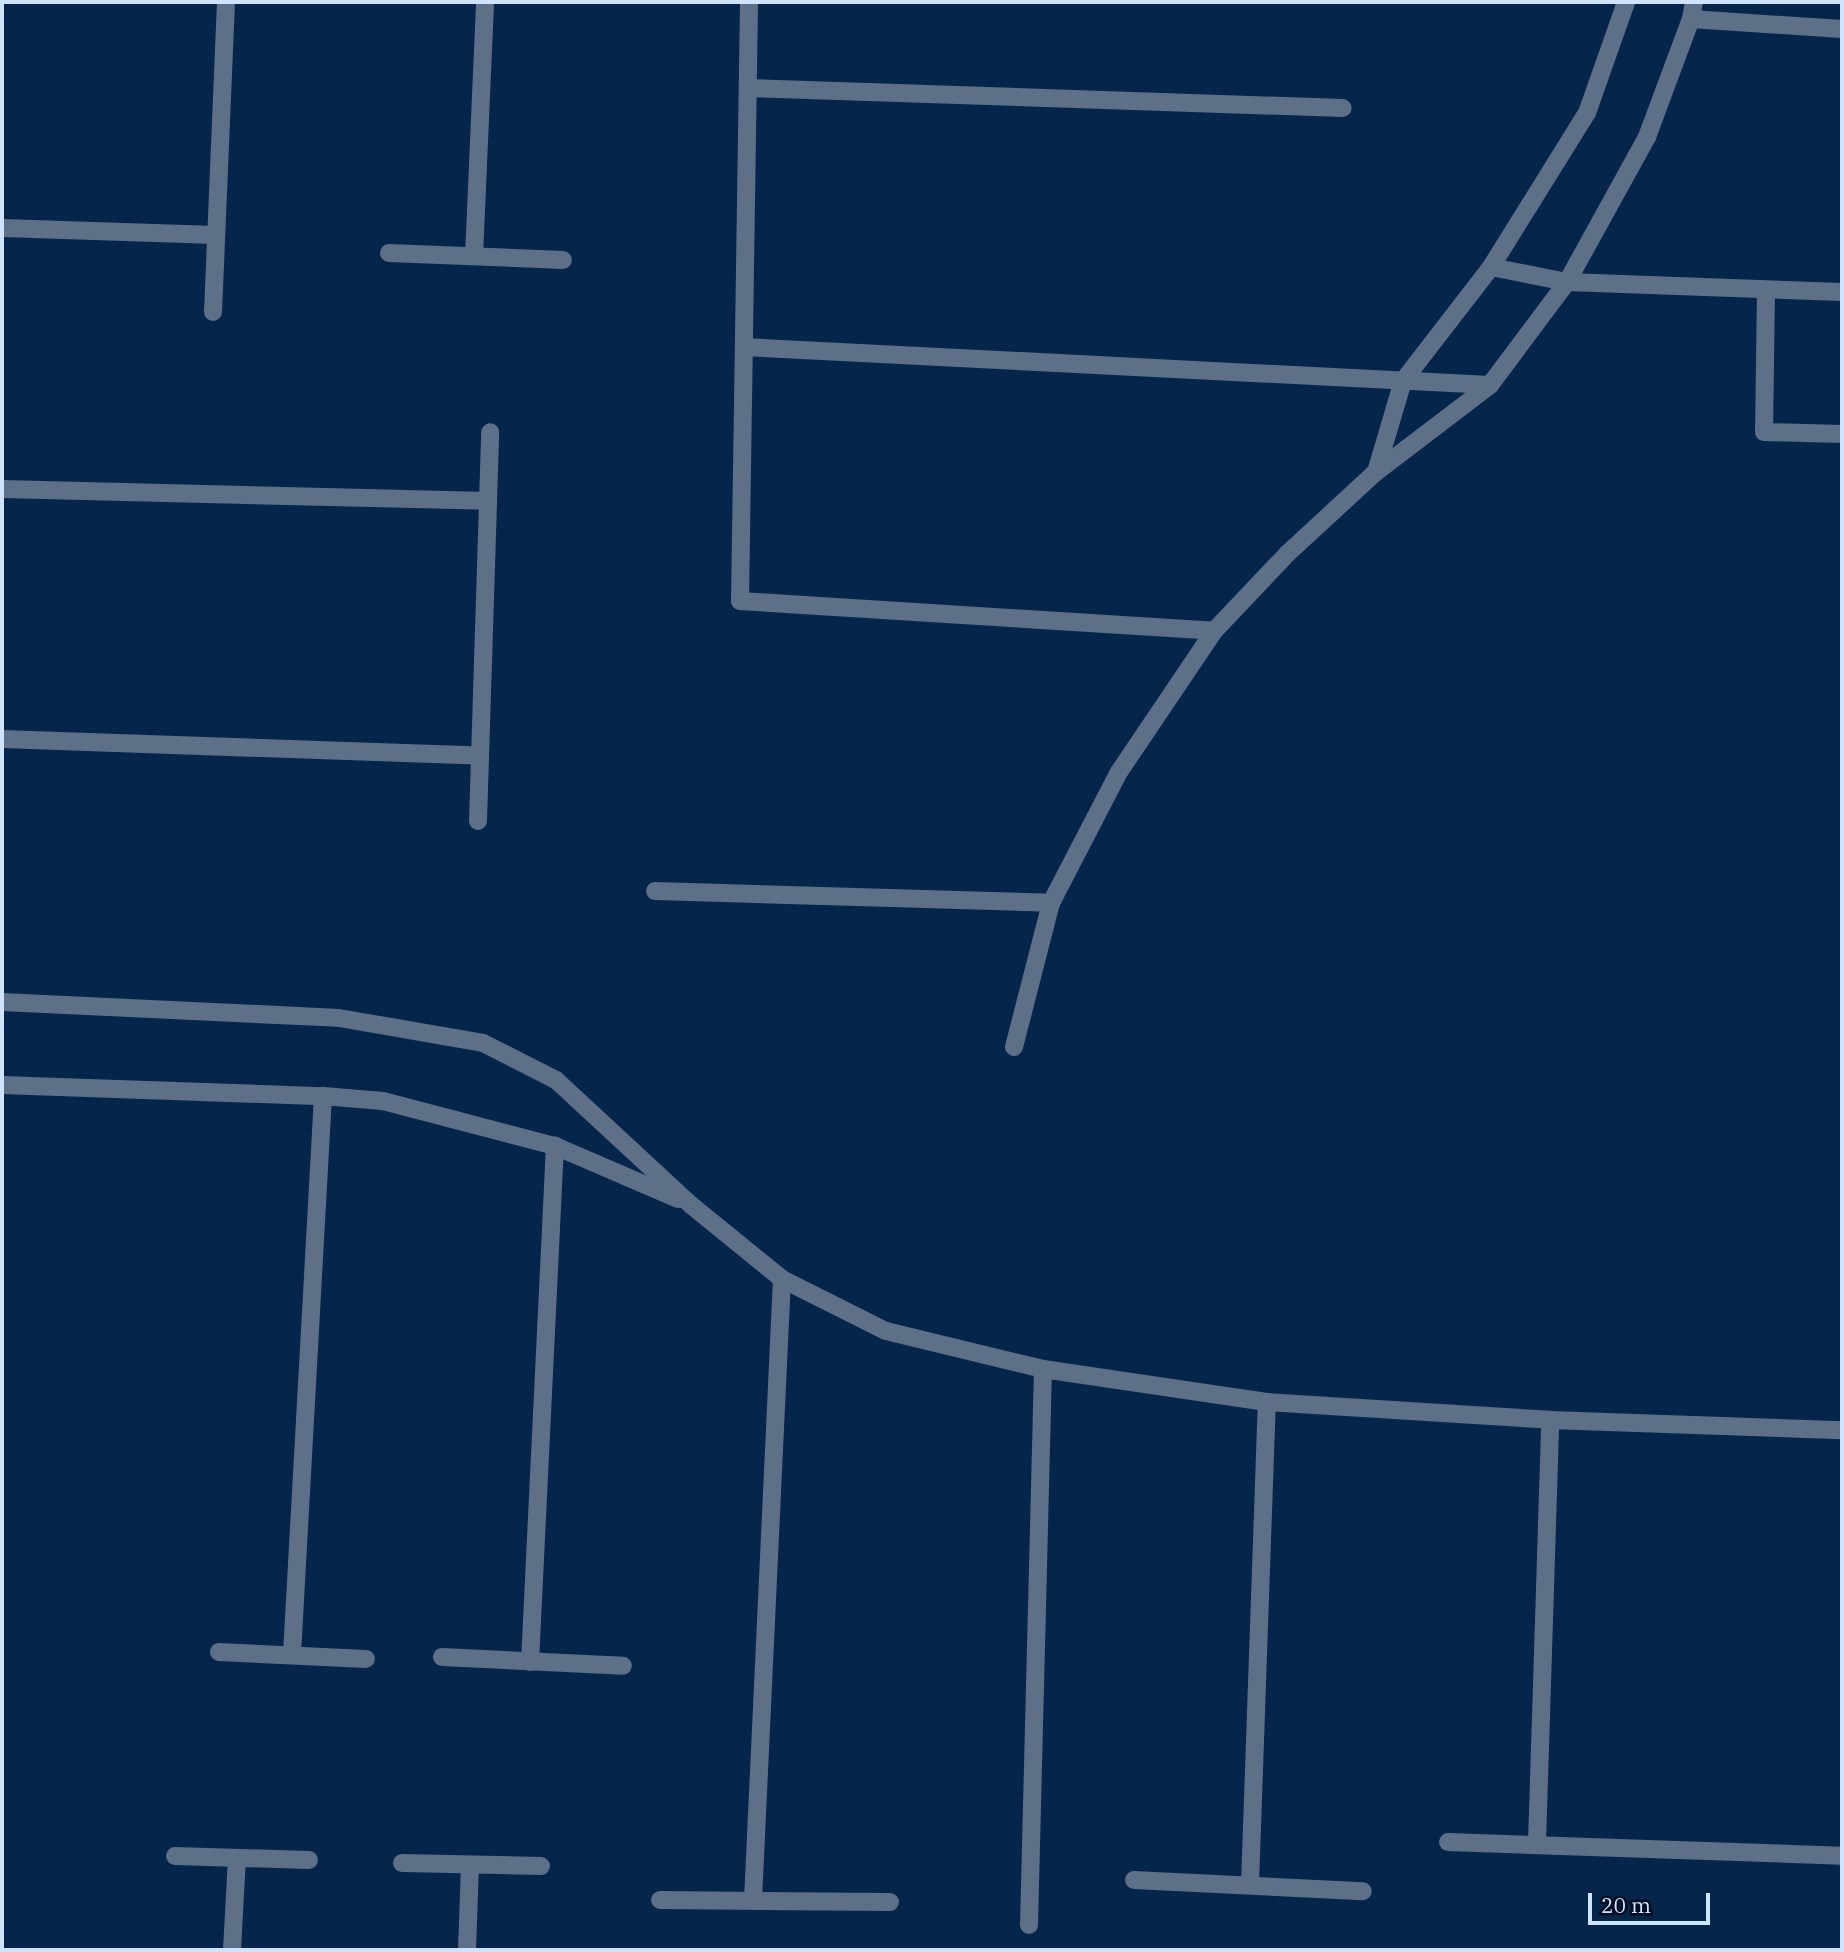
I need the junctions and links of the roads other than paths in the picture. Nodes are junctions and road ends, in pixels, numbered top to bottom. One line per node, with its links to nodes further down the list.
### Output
1 (226, 2): 10 (street)
2 (485, 2): 12 (street)
3 (749, 2): 7 (street)
4 (1626, 2): 14 (street)
5 (1693, 10): 6 (street); 15 (street)
6 (1842, 29)
7 (748, 88): 8 (street); 19 (street)
8 (1343, 108)
9 (2, 228): 10 (street)
10 (216, 235): 18 (street)
11 (389, 253): 12 (street)
12 (474, 256): 13 (street)
13 (563, 260)
14 (1491, 267): 15 (street); 20 (street)
15 (1567, 282): 16 (street); 21 (street)
16 (1766, 290): 17 (street); 23 (street)
17 (1842, 292)
18 (213, 312)
19 (744, 348): 20 (street); 27 (street)
20 (1403, 381): 21 (street); 24 (street)
21 (1490, 385): 24 (street)
22 (490, 432): 26 (street)
23 (1842, 434)
24 (1376, 472): 27 (street)
25 (2, 489): 26 (street)
26 (488, 501): 29 (street)
27 (1214, 631): 32 (street)
28 (2, 739): 29 (street)
29 (478, 756): 30 (street)
30 (478, 821)
31 (655, 891): 32 (street)
32 (1051, 903): 34 (street)
33 (2, 1002): 38 (street)
34 (1014, 1047)
35 (2, 1085): 36 (street)
36 (323, 1096): 37 (street); 45 (street)
37 (555, 1146): 38 (street); 48 (street)
38 (691, 1205): 39 (street)
39 (782, 1279): 40 (street); 63 (street)
40 (1043, 1368): 41 (street); 65 (street)
41 (1267, 1402): 42 (street); 60 (street)
42 (1550, 1420): 43 (street); 51 (street)
43 (1842, 1430)
44 (219, 1652): 45 (street)
45 (292, 1654): 47 (street)
46 (442, 1657): 48 (street)
47 (366, 1659)
48 (530, 1661): 49 (street)
49 (623, 1666)
50 (1448, 1842): 51 (street)
51 (1537, 1843): 53 (street)
52 (175, 1856): 54 (street)
53 (1842, 1856)
54 (237, 1858): 55 (street); 66 (street)
55 (309, 1860)
56 (402, 1863): 57 (street)
57 (470, 1865): 58 (street); 67 (street)
58 (541, 1866)
59 (1134, 1880): 60 (street)
60 (1250, 1884): 61 (street)
61 (1363, 1891)
62 (660, 1899): 63 (street)
63 (753, 1900): 64 (street)
64 (890, 1902)
65 (1029, 1925)
66 (232, 1950)
67 (467, 1950)

